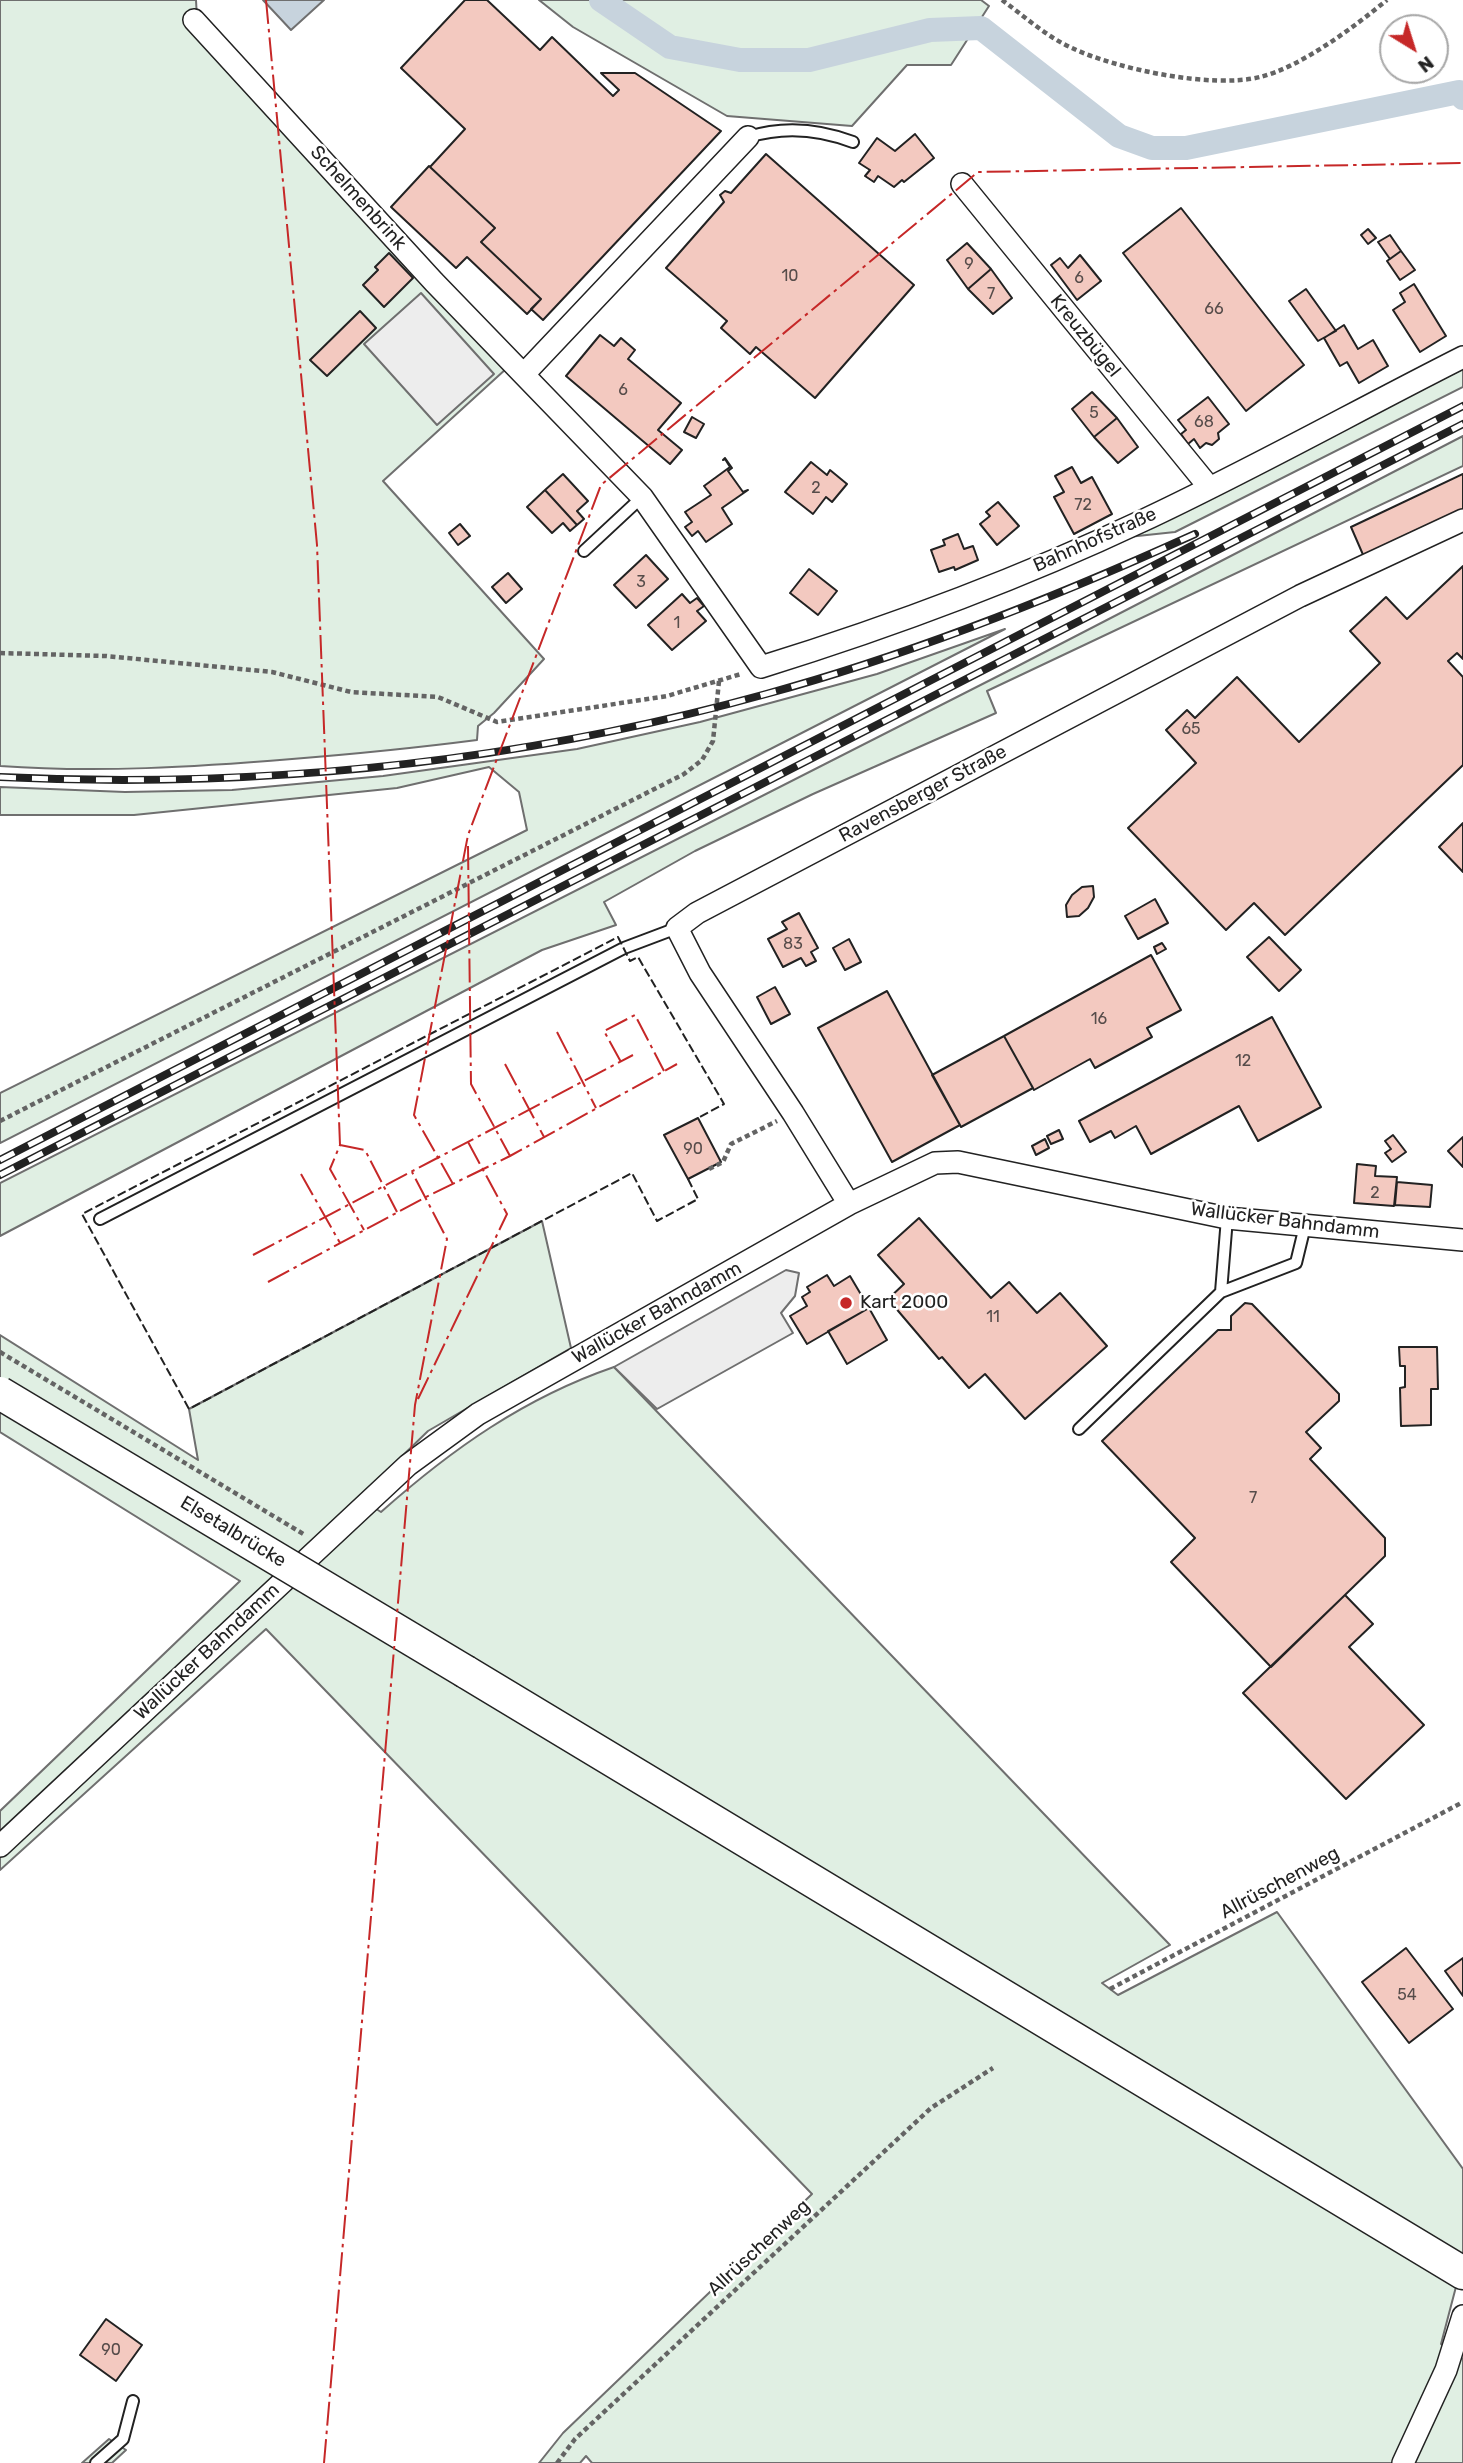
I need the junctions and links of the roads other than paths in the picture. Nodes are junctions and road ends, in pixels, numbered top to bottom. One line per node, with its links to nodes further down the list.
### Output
1 (194, 20): 6 (street, Schelmenbrink)
2 (748, 136): 3 (lane); 6 (street)
3 (853, 142)
4 (962, 184): 7 (street, Kreuzbügel)
5 (1463, 356): 7 (street, Bahnhofstraße)
6 (524, 373): 8 (street, Schelmenbrink)
7 (1209, 487): 11 (street, Bahnhofstraße)
8 (642, 497): 10 (lane); 11 (street, Schelmenbrink)
9 (1463, 520): 12 (street, Ravensberger Straße)
10 (584, 551)
11 (761, 667)
12 (677, 928): 13 (street); 15 (lane)
13 (849, 1204): 14 (street, Wallücker Bahndamm); 21 (street, Wallücker Bahndamm)
14 (1227, 1218): 16 (street, Wallücker Bahndamm); 18 (lane)
15 (100, 1219)
16 (1305, 1226): 17 (street, Wallücker Bahndamm); 18 (lane)
17 (1463, 1240)
18 (1221, 1292): 20 (lane)
19 (0, 1393): 22 (main road, Elsetalbrücke, bridge)
20 (1079, 1429)
21 (0, 1846)
22 (1463, 2273)
23 (1463, 2316): 26 (street)
24 (133, 2401): 25 (lane)
25 (96, 2463)
26 (1403, 2463)

